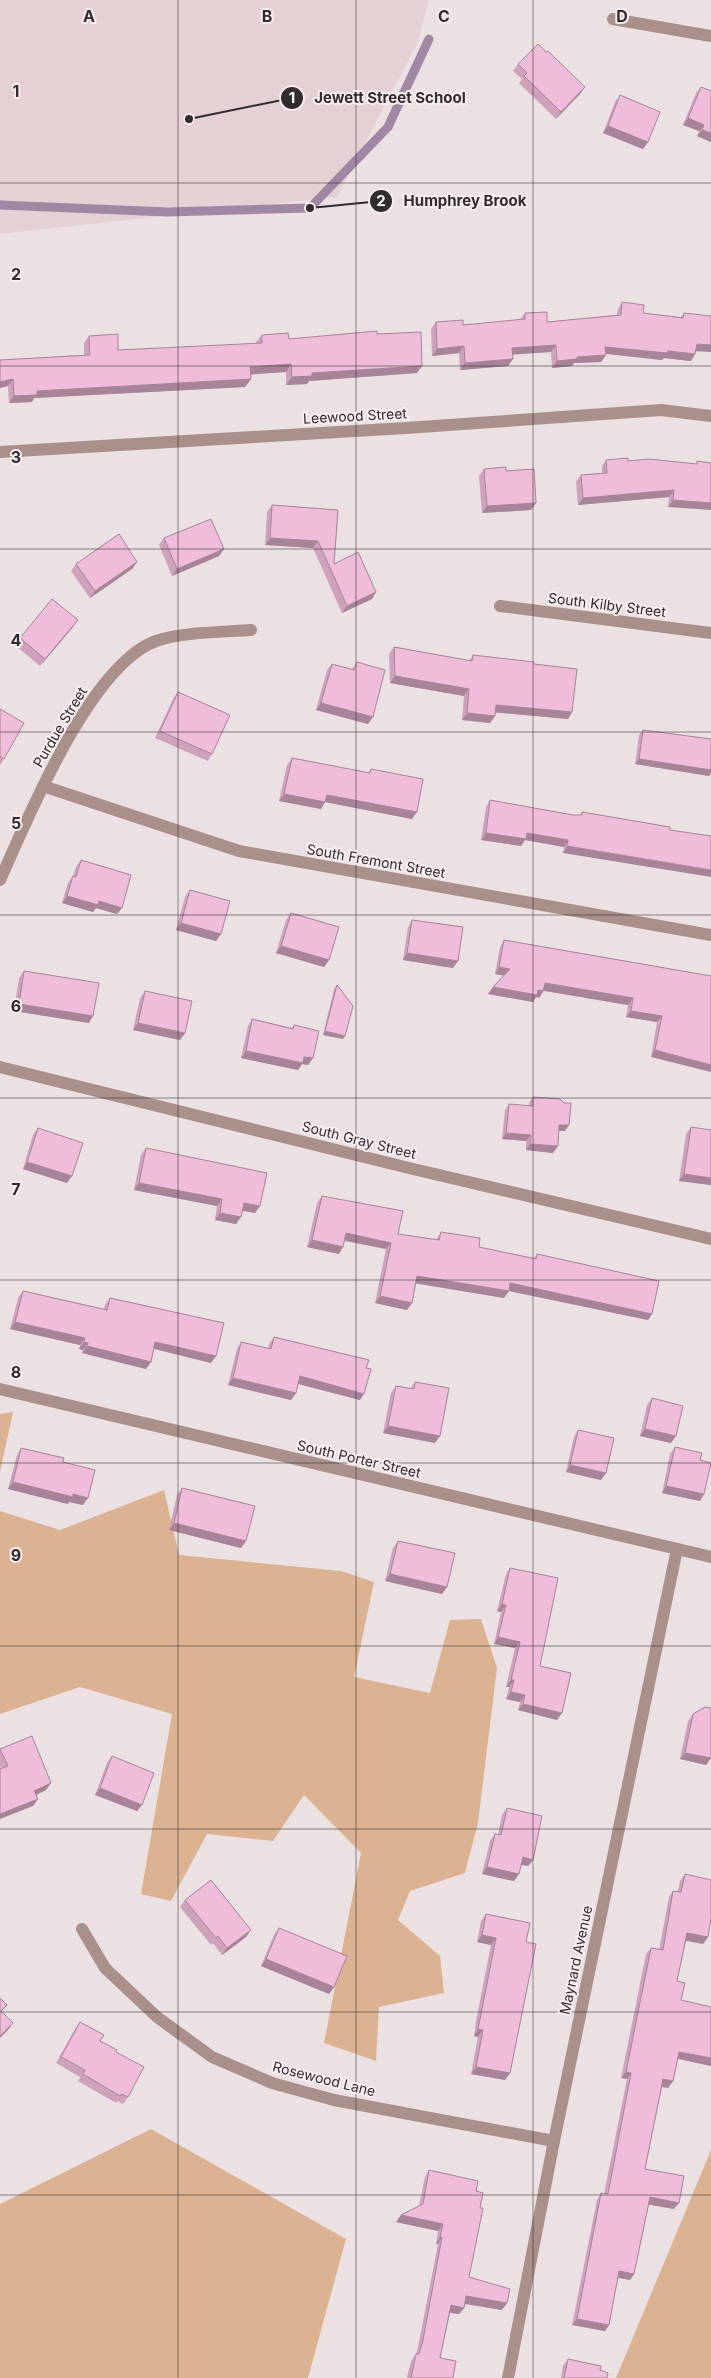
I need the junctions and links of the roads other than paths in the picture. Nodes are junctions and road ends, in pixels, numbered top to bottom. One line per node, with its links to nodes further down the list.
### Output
1 (613, 19): 2 (street)
2 (711, 36)
3 (711, 416): 4 (street, Leewood Street)
4 (0, 452)
5 (500, 606): 7 (street, South Kilby Street)
6 (251, 630): 8 (street, Purdue Street)
7 (711, 633)
8 (43, 786): 9 (street, Purdue Street); 10 (street, South Fremont Street)
9 (0, 880)
10 (711, 935)
11 (0, 1067): 12 (street, South Gray Street)
12 (711, 1239)
13 (0, 1389): 14 (street, South Porter Street)
14 (677, 1549): 15 (street, South Porter Street); 17 (street, Maynard Avenue)
15 (711, 1557)
16 (82, 1929): 17 (street, Rosewood Lane)
17 (554, 2141): 18 (street, Maynard Avenue)
18 (508, 2378)

